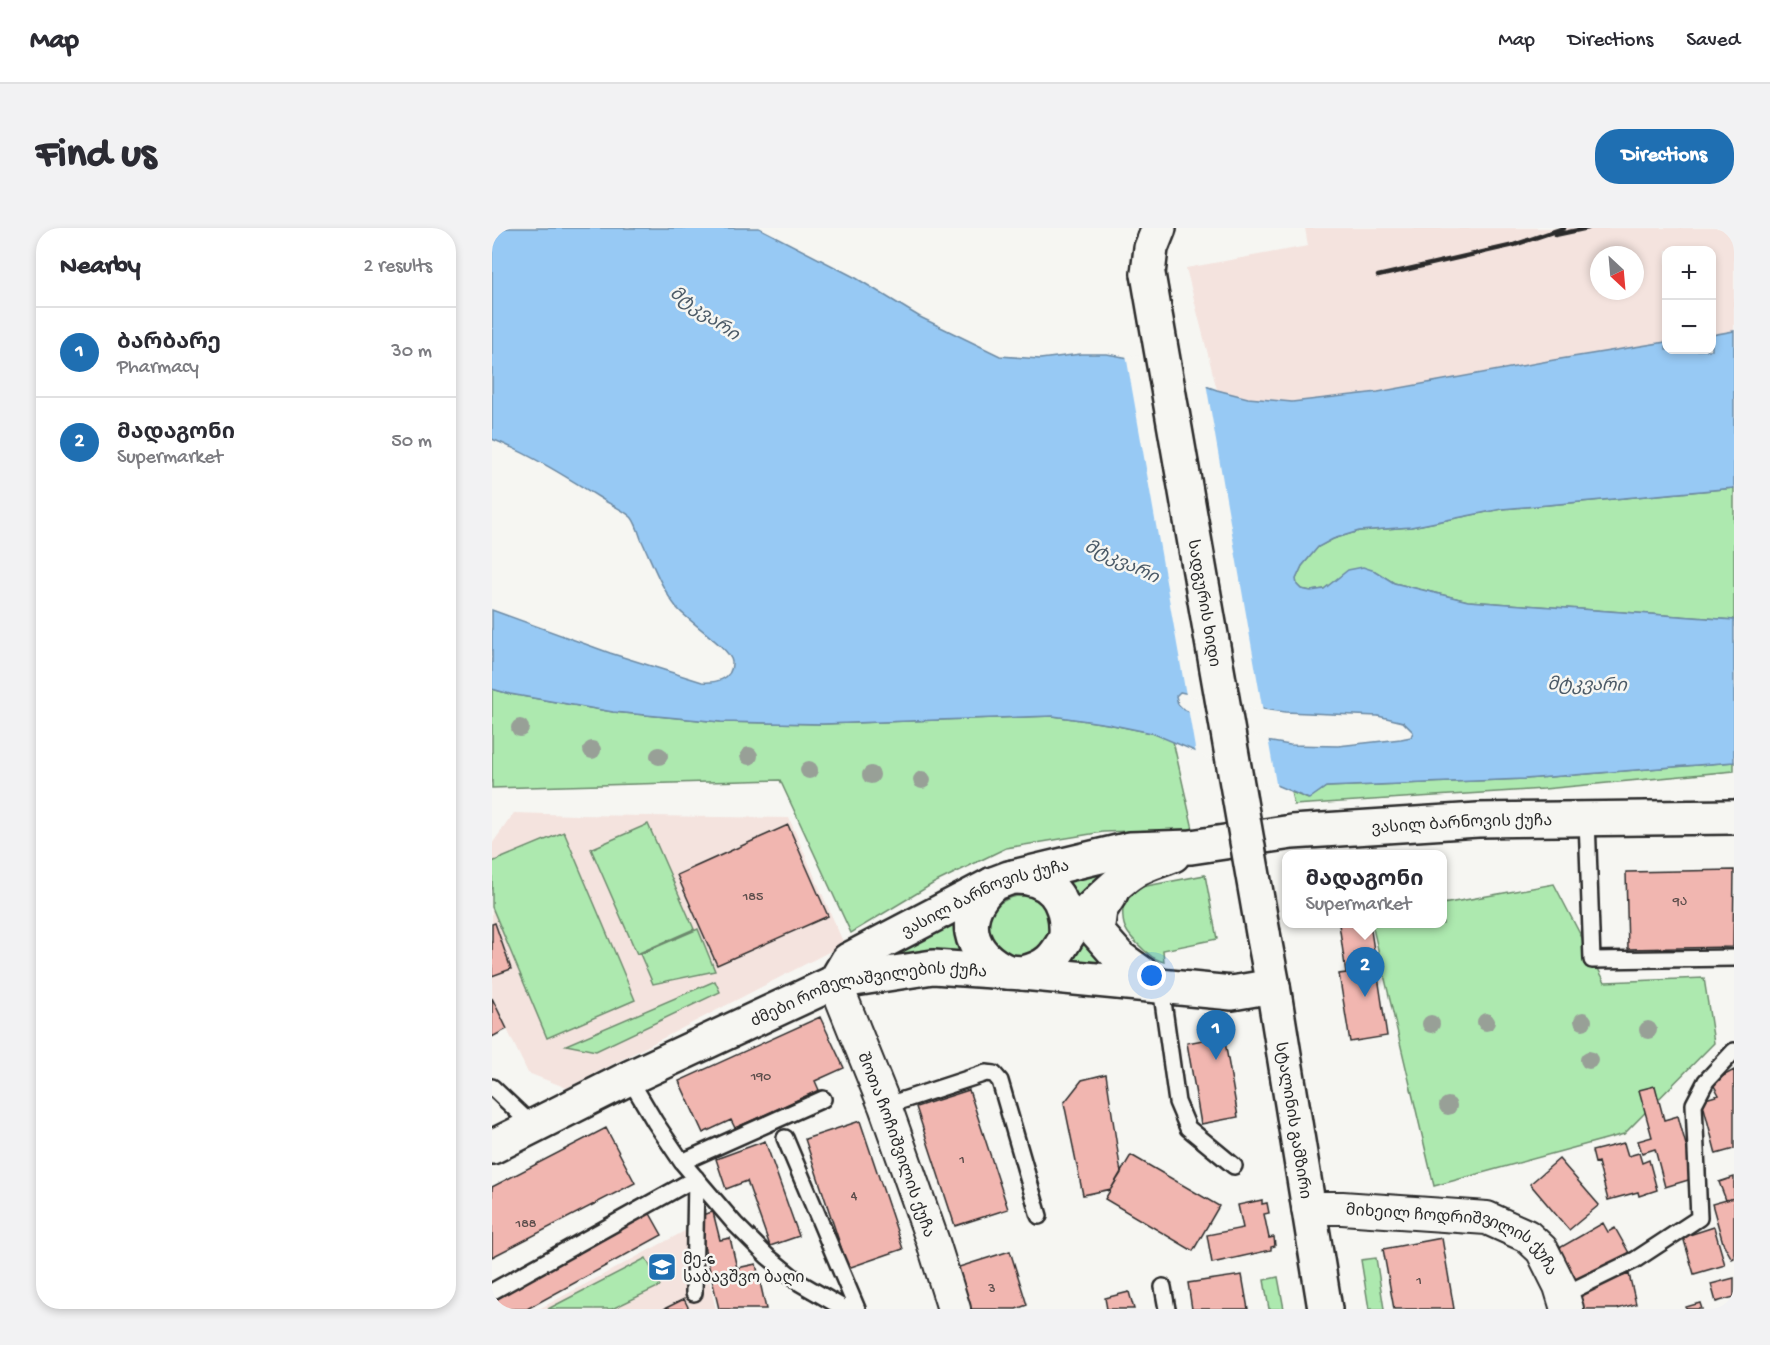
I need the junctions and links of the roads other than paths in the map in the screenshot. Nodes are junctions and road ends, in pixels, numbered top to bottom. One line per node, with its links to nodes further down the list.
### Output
1 (1159, 228): 7 (street, სადგურის ხიდი, bridge)
2 (1734, 817): 3 (street, ვასილ ბარნოვის ქუჩა)
3 (1587, 819): 4 (street, ვასილ ბარნოვის ქუჩა); 8 (lane)
4 (1191, 848): 5 (street, ვასილ ბარნოვის ქუჩა); 6 (street, ვასილ ბარნოვის ქუჩა)
5 (1001, 881): 6 (street); 9 (street); 10 (street, ვასილ ბარნოვის ქუჩა)
6 (1077, 923): 9 (street); 12 (street)
7 (1263, 933): 11 (street, სტალინის გამზირი)
8 (1734, 959)
9 (1015, 972): 10 (street, ძმები რომელაშვილების ქუჩა); 12 (street, ძმები რომელაშვილების ქუჩა)
10 (835, 982): 14 (street, ძმები რომელაშვილების ქუჩა); 17 (street, შოთა ჩოჩიშვილის ქუჩა)
11 (1273, 986): 12 (street, ძმები რომელაშვილების ქუჩა); 24 (street, სტალინის გამზირი)
12 (1161, 987): 22 (lane)
13 (1734, 1051): 29 (lane)
14 (629, 1078): 18 (street, ძმები რომელაშვილების ქუჩა); 21 (lane)
15 (492, 1087): 18 (lane)
16 (823, 1099): 21 (lane)
17 (885, 1106): 25 (lane); 32 (street, შოთა ჩოჩიშვილის ქუჩა)
18 (533, 1125): 20 (street, ძმები რომელაშვილების ქუჩა)
19 (785, 1138): 31 (lane)
20 (492, 1147)
21 (682, 1162): 23 (lane)
22 (1234, 1166)
23 (696, 1178): 27 (lane); 28 (lane); 30 (lane)
24 (1308, 1208): 29 (street, მიხეილ ჩოდრიშვილის ქუჩა); 34 (street, სტალინის გამზირი)
25 (1039, 1216)
26 (1163, 1287): 33 (lane)
27 (493, 1291)
28 (694, 1293)
29 (1565, 1302)
30 (845, 1309)
31 (857, 1309)
32 (954, 1309)
33 (1167, 1309)
34 (1325, 1309)

